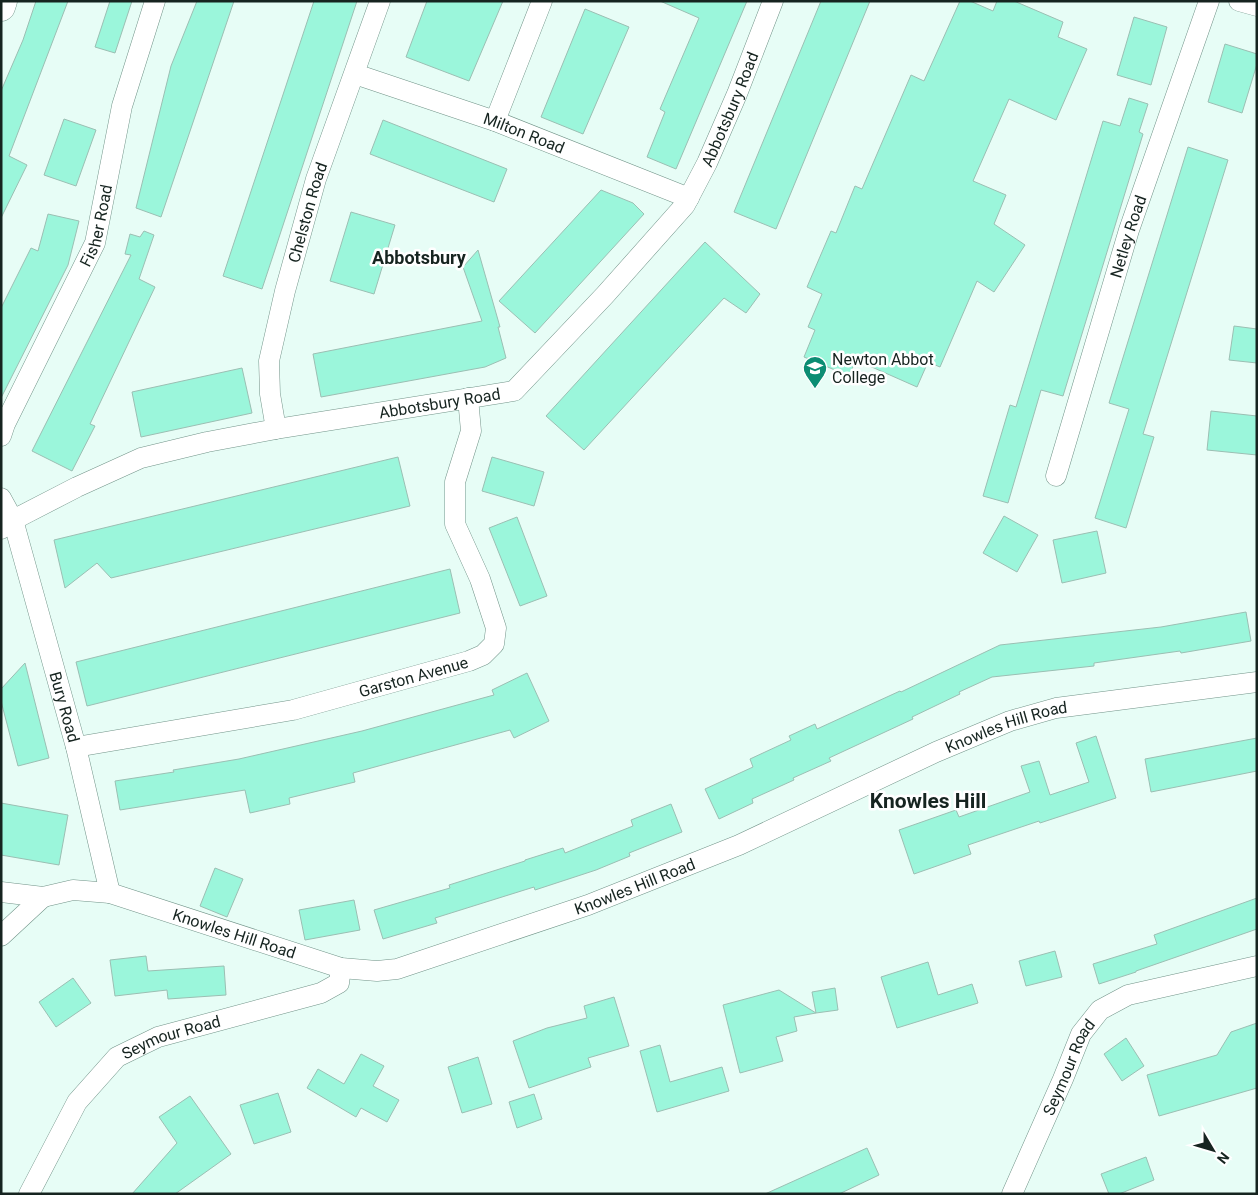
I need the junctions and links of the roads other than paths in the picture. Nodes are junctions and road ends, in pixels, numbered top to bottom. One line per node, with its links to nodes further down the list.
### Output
1 (3, 1): 9 (main road)
2 (155, 1): 15 (street, Fisher Road)
3 (380, 1): 10 (street, Chelston Road)
4 (542, 1): 11 (street)
5 (772, 1): 12 (street, Abbotsbury Road)
6 (1209, 1): 16 (street, Netley Road)
7 (1239, 1): 8 (street)
8 (1257, 6)
9 (1, 7)
10 (355, 74): 11 (street, Milton Road); 14 (street, Chelston Road)
11 (495, 121): 12 (street, Milton Road)
12 (689, 198): 13 (street, Abbotsbury Road)
13 (468, 398): 14 (street, Abbotsbury Road); 20 (street, Garston Avenue)
14 (276, 429): 18 (street, Abbotsbury Road)
15 (1, 436)
16 (1056, 476)
17 (1, 498): 18 (street)
18 (7, 525): 20 (street, Bury Road)
19 (1257, 682): 26 (street, Knowles Hill Road)
20 (76, 746): 22 (street, Bury Road)
21 (1, 892): 23 (street, Knowles Hill Road)
22 (110, 893): 23 (street, Knowles Hill Road); 26 (street, Knowles Hill Road)
23 (43, 897): 24 (street)
24 (1, 936)
25 (1257, 966): 28 (street, Seymour Road)
26 (341, 968): 27 (street, Seymour Road)
27 (29, 1194)
28 (1012, 1194)

